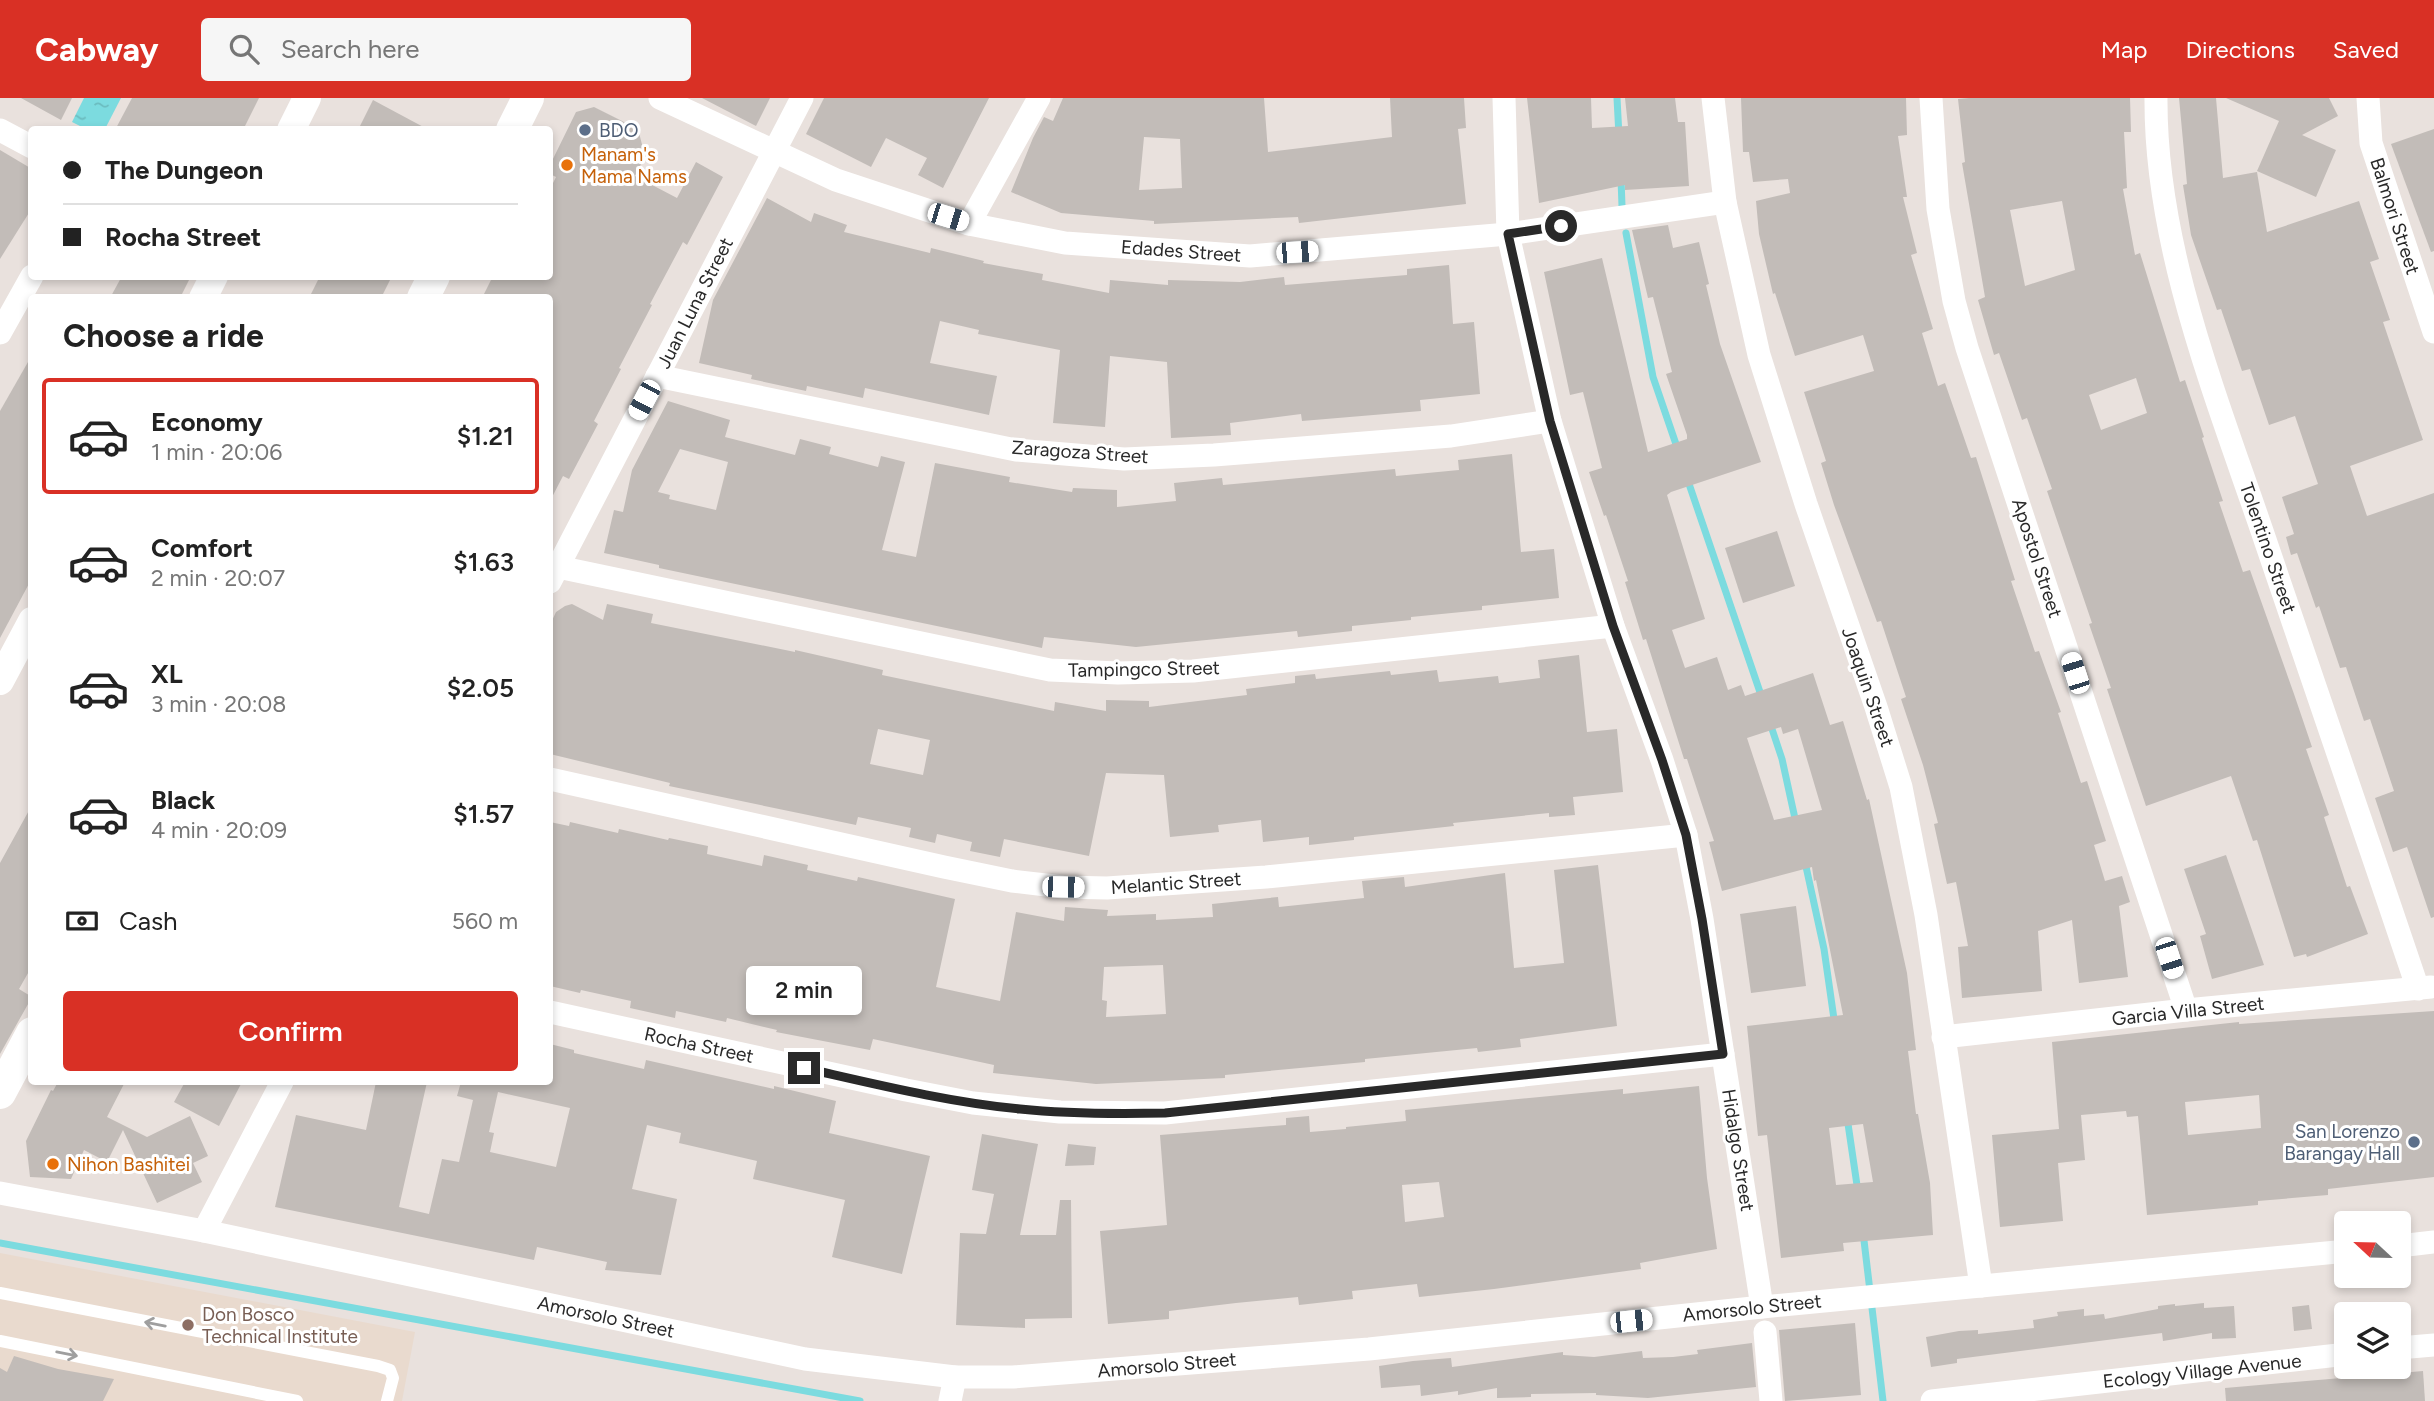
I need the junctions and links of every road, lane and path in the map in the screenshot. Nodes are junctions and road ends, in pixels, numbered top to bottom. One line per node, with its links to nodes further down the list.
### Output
1 (307, 98): 11 (street)
2 (528, 98): 12 (main road)
3 (660, 98): 15 (street, Edades Street)
4 (802, 98): 15 (street, Juan Luna Street)
5 (1039, 98): 17 (street)
6 (1504, 98): 18 (street, Hidalgo Street)
7 (1713, 98): 16 (street, Joaquin Street)
8 (1931, 98): 31 (street, Apostol Street)
9 (2156, 98): 30 (street, Tolentino Street)
10 (2368, 98): 20 (street, Balmori Street)
11 (292, 126)
12 (514, 126)
13 (0, 130): 14 (street)
14 (28, 145)
15 (772, 152): 17 (street, Edades Street); 22 (street, Juan Luna Street)
16 (1725, 202): 18 (street, Edades Street); 33 (street, Joaquin Street)
17 (969, 224): 18 (street, Edades Street)
18 (1508, 234): 23 (street, Hidalgo Street)
19 (30, 280): 21 (street)
20 (2434, 332)
21 (0, 333)
22 (657, 376): 23 (street, Zaragoza Street); 24 (street, Juan Luna Street)
23 (1550, 421): 25 (street, Hidalgo Street)
24 (554, 575): 25 (street, Tampingco Street)
25 (1613, 626): 29 (street, Hidalgo Street)
26 (28, 628): 27 (street)
27 (0, 681)
28 (553, 780): 29 (street, Melantic Street)
29 (1686, 835): 35 (street, Hidalgo Street)
30 (2426, 988): 31 (street, Garcia Villa Street)
31 (2186, 1010): 33 (street, Garcia Villa Street)
32 (553, 1013): 35 (street, Rocha Street)
33 (1943, 1037): 43 (street, Joaquin Street)
34 (28, 1040): 37 (main road)
35 (1723, 1054): 45 (street, Hidalgo Street)
36 (280, 1085): 39 (street)
37 (2, 1088)
38 (0, 1192): 39 (street, Amorsolo Street)
39 (204, 1231): 51 (street, Amorsolo Street)
40 (2434, 1242): 41 (street)
41 (2412, 1244)
42 (2334, 1252): 43 (street, Amorsolo Street)
43 (1981, 1286): 45 (street, Amorsolo Street)
44 (0, 1293): 53 (lane, one-way to 44)
45 (1762, 1307): 51 (street, Amorsolo Street)
46 (1765, 1332): 55 (street)
47 (0, 1341): 52 (lane, one-way to 52)
48 (2434, 1345): 49 (street)
49 (2411, 1347)
50 (2334, 1355): 56 (street, Ecology Village Avenue)
51 (955, 1377): 54 (street)
52 (297, 1401)
53 (387, 1401)
54 (950, 1401)
55 (1771, 1401)
56 (1932, 1401)

